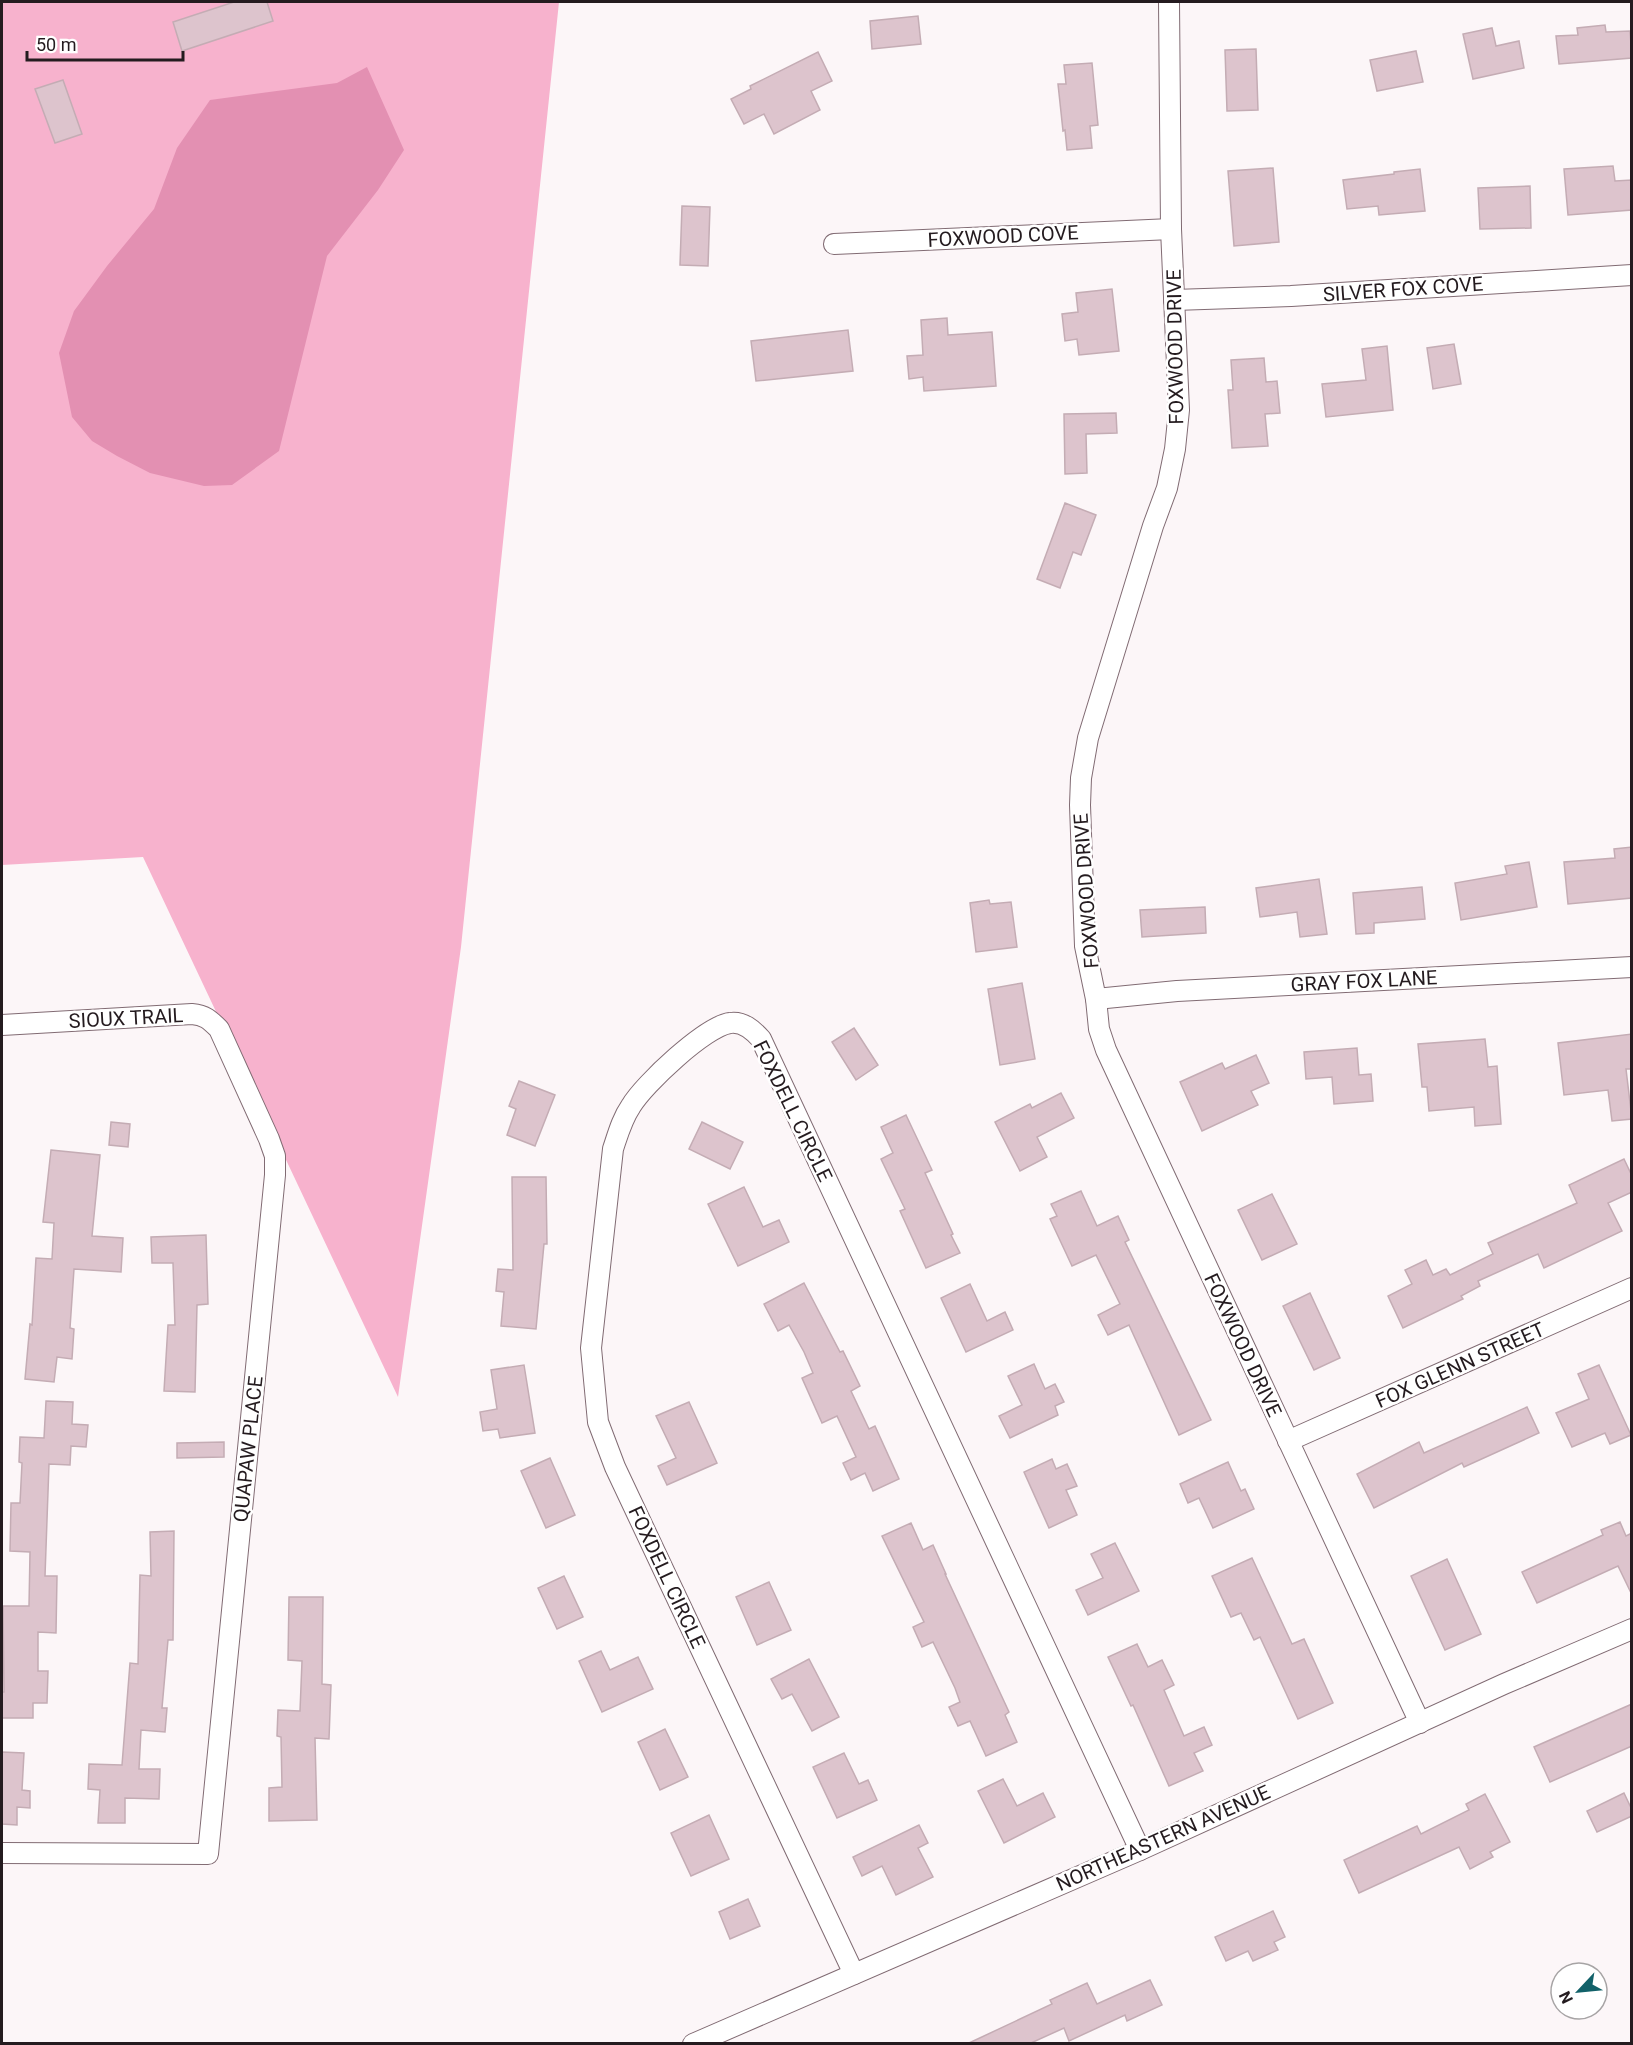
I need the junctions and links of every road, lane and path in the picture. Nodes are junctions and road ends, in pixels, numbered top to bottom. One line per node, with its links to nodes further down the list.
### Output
1 (1169, 2): 2 (street, FOXWOOD DRIVE)
2 (1171, 229): 3 (street, FOXWOOD COVE); 5 (street, FOXWOOD DRIVE)
3 (834, 244)
4 (1632, 275): 5 (street, SILVER FOX COVE)
5 (1174, 300): 7 (street, FOXWOOD DRIVE)
6 (1632, 967): 7 (street, GRAY FOX LANE)
7 (1096, 999): 12 (street, FOXWOOD DRIVE)
8 (2, 1025): 9 (street); 10 (street, SIOUX TRAIL)
9 (2, 1032)
10 (230, 1053): 16 (street, QUAPAW PLACE)
11 (1632, 1288): 12 (street, FOX GLENN STREET)
12 (1288, 1441): 14 (street, FOXWOOD DRIVE)
13 (1632, 1629): 14 (street, NORTHEASTERN AVENUE)
14 (1420, 1723): 15 (street, NORTHEASTERN AVENUE)
15 (1140, 1850): 17 (street, NORTHEASTERN AVENUE); 17 (street, FOXDELL CIRCLE)
16 (2, 1853)
17 (854, 1974): 18 (street, NORTHEASTERN AVENUE)
18 (693, 2043)

